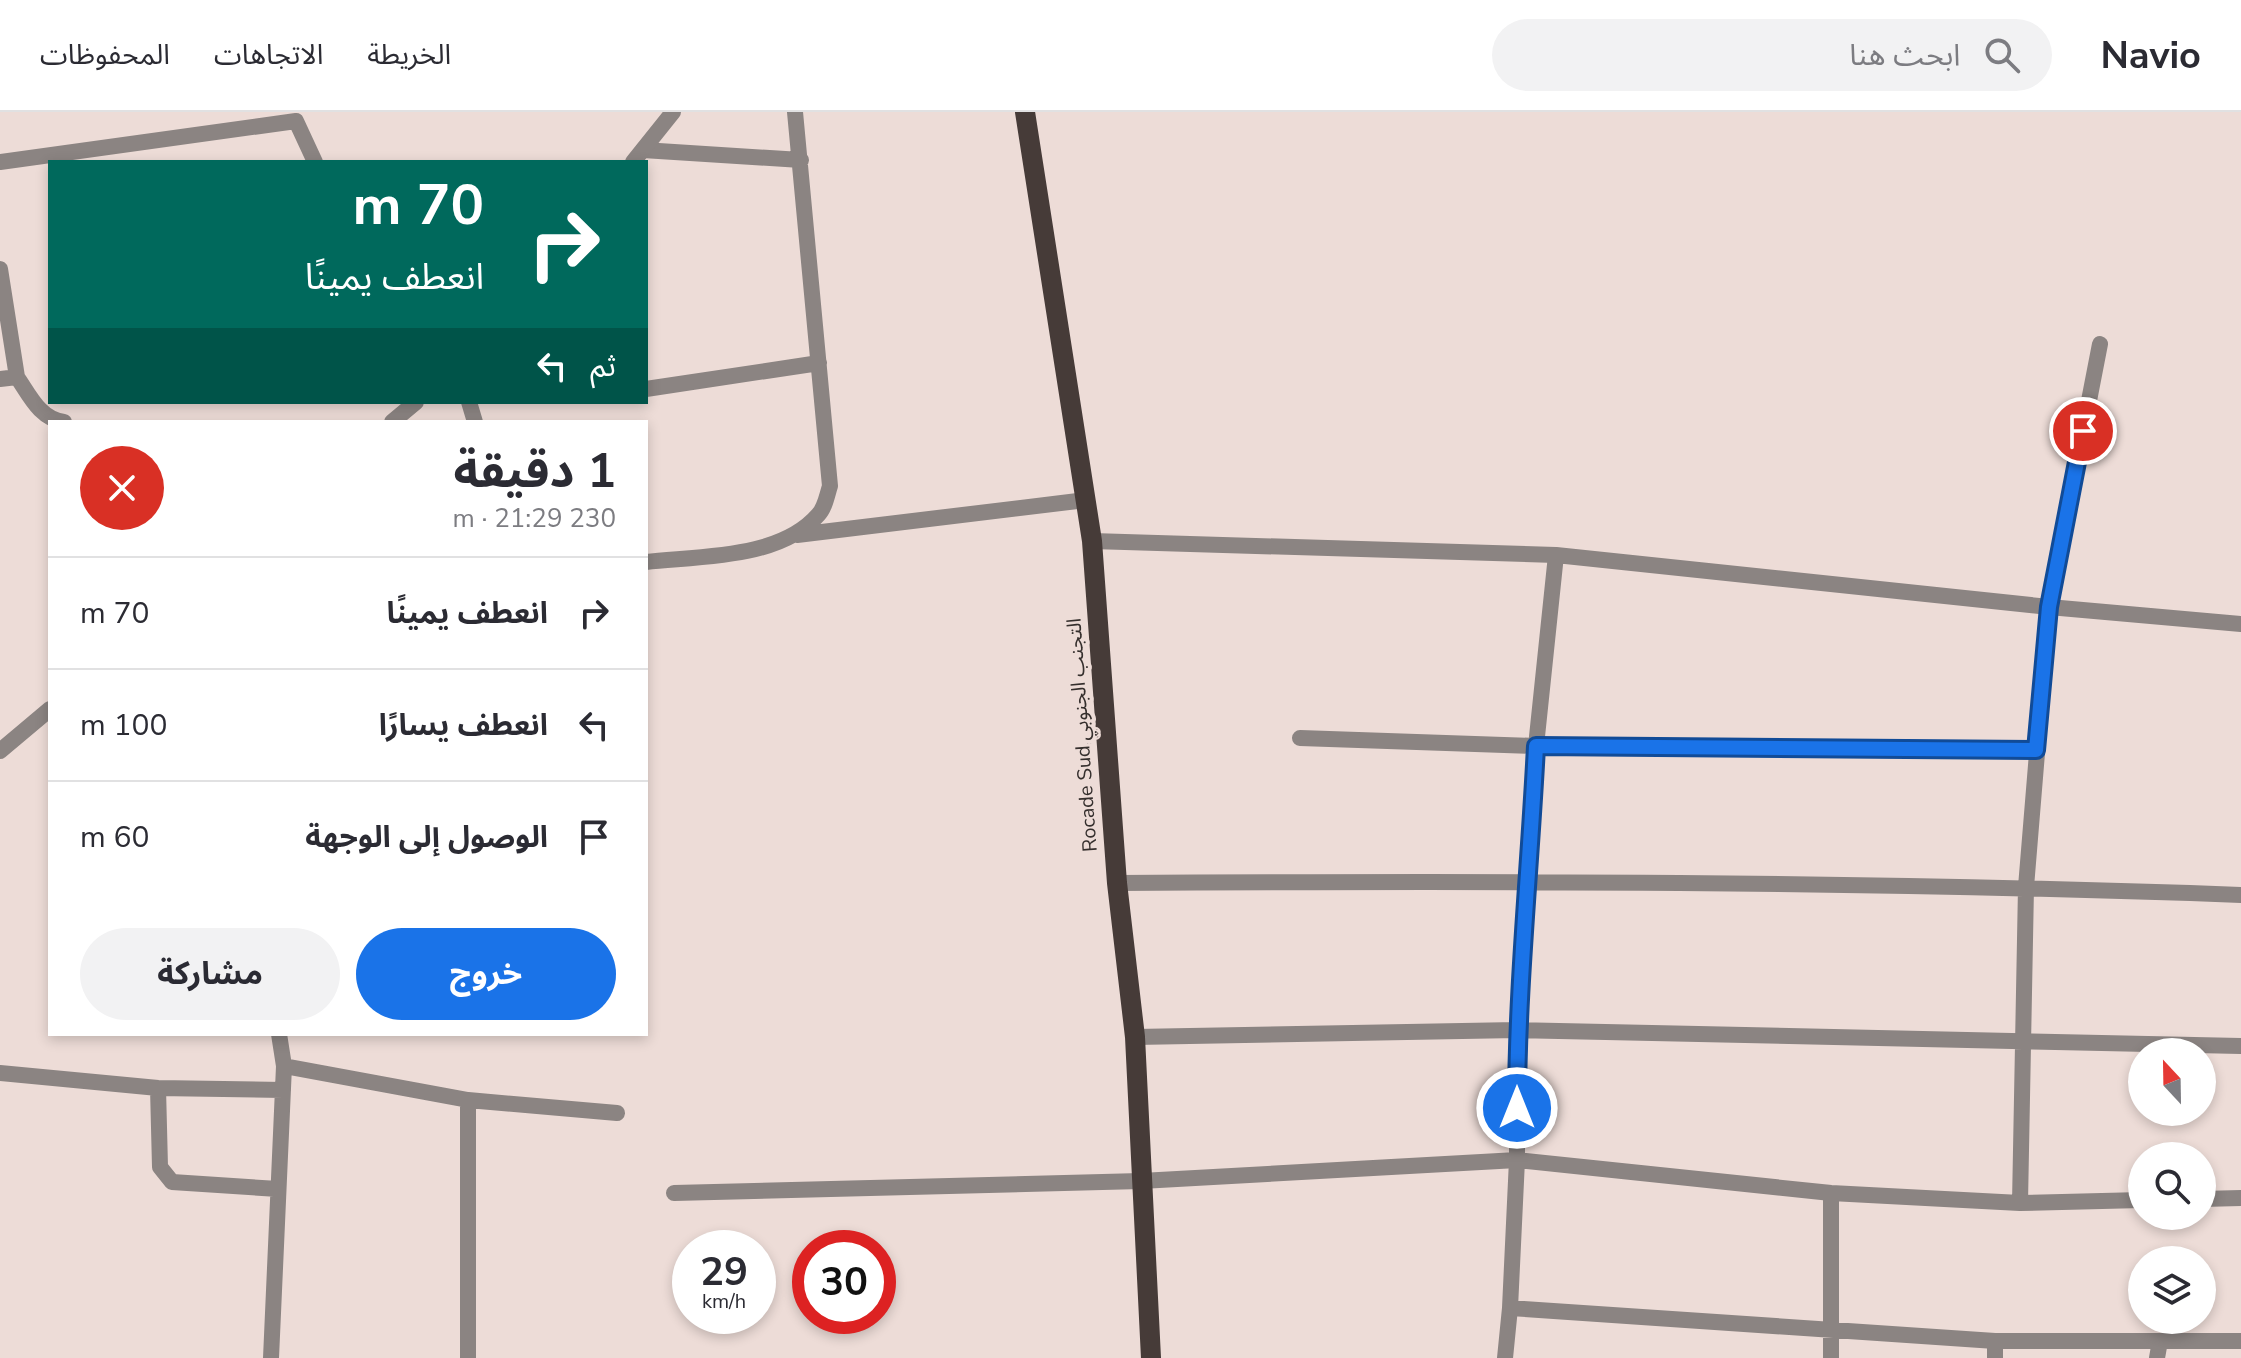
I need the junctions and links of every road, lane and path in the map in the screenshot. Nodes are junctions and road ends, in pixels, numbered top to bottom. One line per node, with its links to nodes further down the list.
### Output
1 (673, 112): 5 (street)
2 (795, 112): 7 (street)
3 (1025, 112): 18 (main road, Rocade Sud,التجنب الجنوبي)
4 (295, 117): 6 (street); 8 (street)
5 (638, 156): 7 (street)
6 (314, 160)
7 (801, 160): 11 (street)
8 (0, 162)
9 (0, 269): 12 (street)
10 (2100, 344): 23 (street)
11 (819, 363): 14 (street); 19 (street)
12 (17, 377): 13 (street); 16 (street)
13 (0, 379)
14 (648, 389)
15 (414, 404): 17 (street)
16 (50, 420)
17 (394, 420)
18 (1086, 500): 19 (street); 20 (main road, Rocade Sud,التجنب الجنوبي)
19 (795, 535): 22 (street)
20 (1092, 541): 21 (street); 31 (main road, Rocade Sud,التجنب الجنوبي)
21 (1556, 555): 23 (street); 27 (street)
22 (648, 562)
23 (2049, 607): 24 (street); 28 (street)
24 (2241, 624)
25 (48, 711): 29 (street)
26 (1300, 738): 27 (street)
27 (1536, 746): 28 (street); 30 (street)
28 (2036, 750): 32 (street)
29 (0, 751)
30 (1529, 880): 31 (street); 32 (street); 34 (street)
31 (1117, 883): 36 (main road, Rocade Sud,التجنب الجنوبي)
32 (2026, 887): 33 (street); 37 (street)
33 (2241, 895)
34 (1517, 1030): 36 (street); 37 (street); 45 (street)
35 (279, 1036): 39 (street)
36 (1135, 1037): 46 (main road, Rocade Sud,التجنب الجنوبي)
37 (2022, 1040): 38 (street); 53 (street)
38 (2241, 1046)
39 (284, 1066): 42 (street); 43 (street)
40 (0, 1073): 41 (street)
41 (158, 1088): 42 (street); 47 (street)
42 (283, 1090): 47 (street)
43 (468, 1100): 44 (street); 60 (street)
44 (617, 1113)
45 (1517, 1160): 46 (street); 49 (street); 54 (street)
46 (1141, 1181): 48 (street); 61 (main road, Rocade Sud,التجنب الجنوبي)
47 (278, 1189): 59 (street)
48 (674, 1193)
49 (1831, 1193): 53 (street); 55 (street)
50 (2241, 1198): 51 (street)
51 (2216, 1199)
52 (2128, 1200): 53 (street)
53 (2020, 1203)
54 (1510, 1308): 55 (street); 62 (street)
55 (1832, 1332): 58 (street); 63 (street)
56 (2160, 1341): 57 (street); 58 (street); 64 (street)
57 (2241, 1341)
58 (1995, 1350)
59 (271, 1358)
60 (468, 1358)
61 (1151, 1358)
62 (1505, 1358)
63 (1831, 1358)
64 (2157, 1358)

